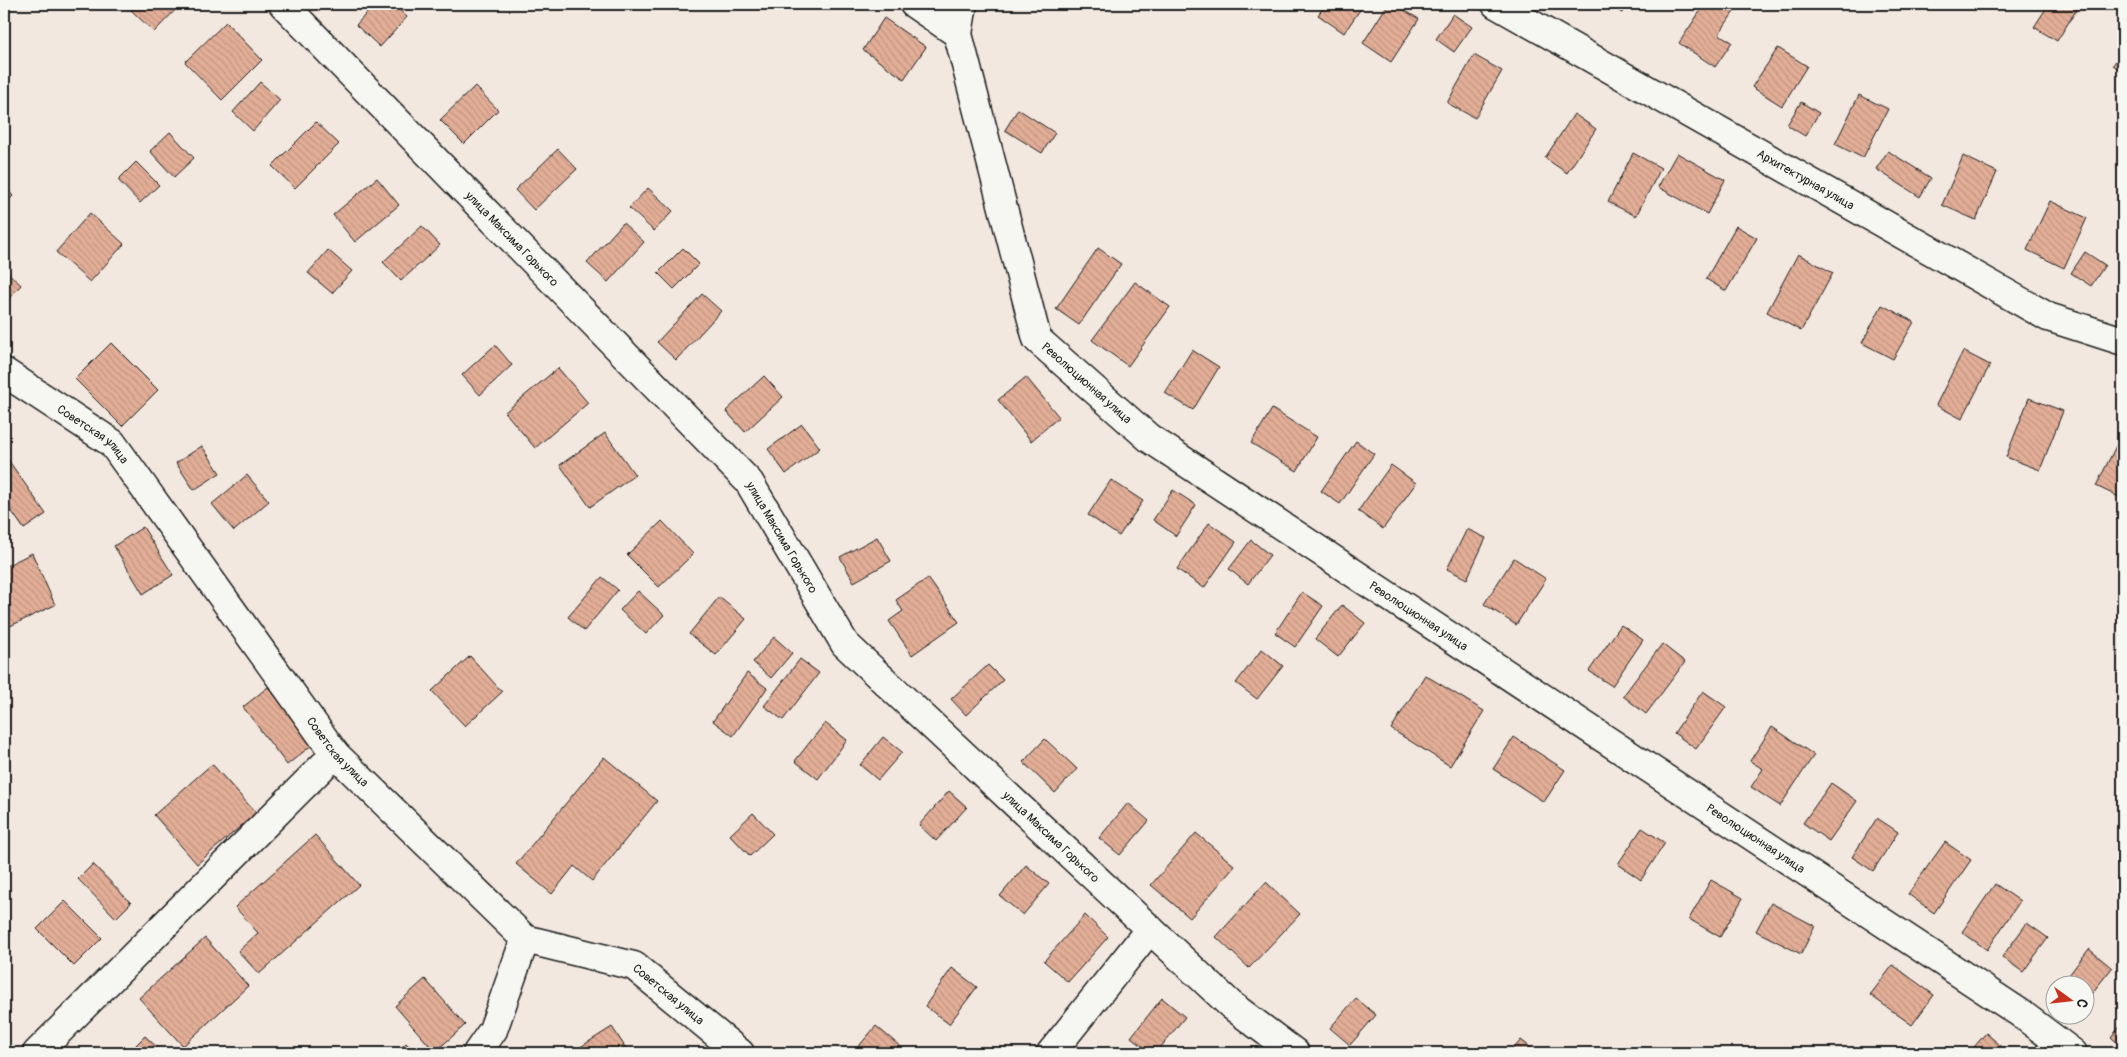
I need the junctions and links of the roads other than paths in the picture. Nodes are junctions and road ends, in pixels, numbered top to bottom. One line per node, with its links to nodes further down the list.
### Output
1 (283, 4): 9 (street, улица Максима Горького)
2 (914, 4): 5 (street)
3 (963, 4): 5 (street, Революционная улица)
4 (1496, 4): 6 (street, Архитектурная улица)
5 (958, 34): 16 (street, Революционная улица)
6 (2123, 341)
7 (4, 372): 8 (street, Советская улица)
8 (336, 754): 10 (street, Советская улица); 11 (street)
9 (1150, 929): 14 (street); 15 (street, улица Максима Горького)
10 (525, 939): 12 (street); 13 (street, Советская улица)
11 (38, 1053)
12 (477, 1053)
13 (740, 1053)
14 (1051, 1053)
15 (1295, 1053)
16 (2073, 1053)

